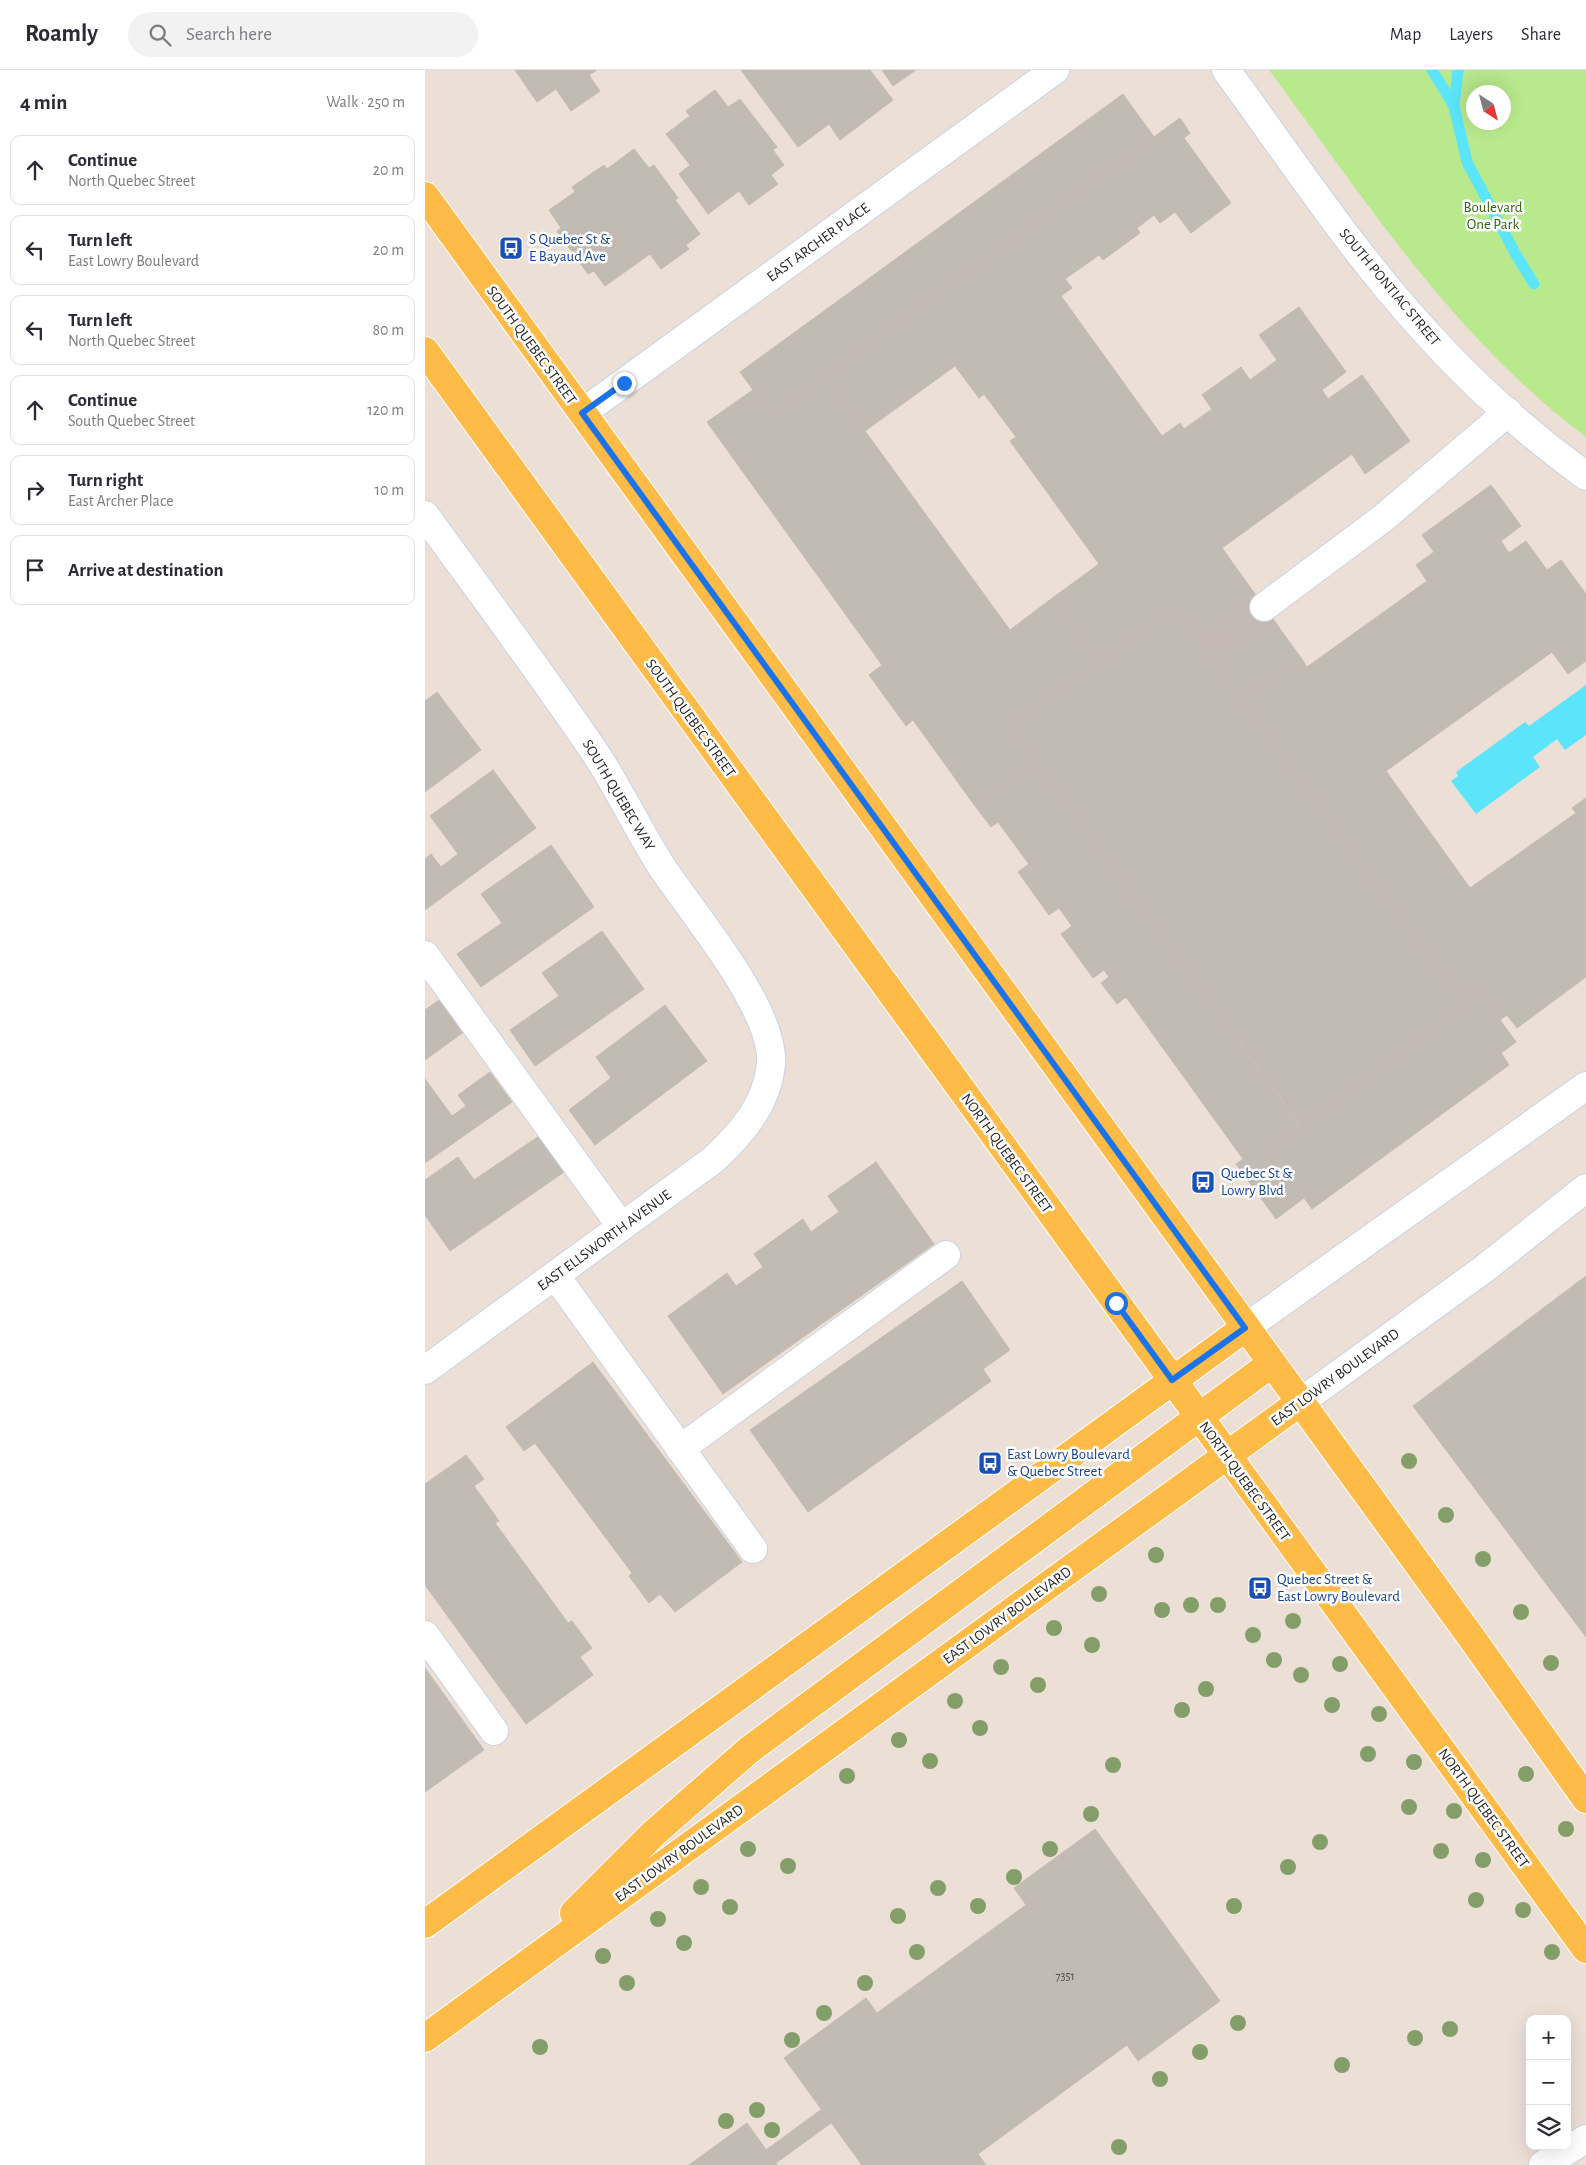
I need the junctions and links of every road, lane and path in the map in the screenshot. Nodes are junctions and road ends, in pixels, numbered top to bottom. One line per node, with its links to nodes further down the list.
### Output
1 (1055, 70): 6 (street, EAST ARCHER PLACE)
2 (1226, 70): 5 (street, SOUTH PONTIAC STREET)
3 (425, 196): 6 (main road, SOUTH QUEBEC STREET)
4 (425, 351): 11 (main road, SOUTH QUEBEC STREET)
5 (1508, 412): 7 (street, SOUTH PONTIAC STREET); 9 (street)
6 (582, 413): 18 (main road, SOUTH QUEBEC STREET)
7 (1586, 476)
8 (425, 515): 13 (street, SOUTH QUEBEC WAY)
9 (1264, 607)
10 (425, 955): 15 (street)
11 (905, 1012): 21 (main road, NORTH QUEBEC STREET)
12 (1586, 1086): 18 (street)
13 (764, 1092): 15 (street, EAST ELLSWORTH AVENUE)
14 (1586, 1188): 22 (street, EAST LOWRY BOULEVARD)
15 (621, 1226): 17 (street, EAST ELLSWORTH AVENUE)
16 (946, 1256): 24 (street)
17 (555, 1276): 19 (street, EAST ELLSWORTH AVENUE); 24 (street)
18 (1245, 1328): 20 (main road); 21 (main road)
19 (429, 1360)
20 (1272, 1363): 22 (main road); 23 (main road)
21 (1172, 1380): 23 (main road, NORTH QUEBEC STREET); 30 (main road)
22 (1299, 1403): 25 (main road, EAST LOWRY BOULEVARD); 29 (main road)
23 (1199, 1417): 25 (main road, NORTH QUEBEC STREET); 32 (main road)
24 (680, 1449): 26 (street)
25 (1226, 1455): 31 (main road, NORTH QUEBEC STREET); 32 (main road, EAST LOWRY BOULEVARD)
26 (753, 1549)
27 (425, 1635): 28 (street)
28 (494, 1731)
29 (1586, 1799)
30 (425, 1924)
31 (1586, 1949)
32 (513, 1974): 33 (main road, EAST LOWRY BOULEVARD)
33 (425, 2038)
34 (1586, 2139): 35 (street)
35 (1543, 2165)

